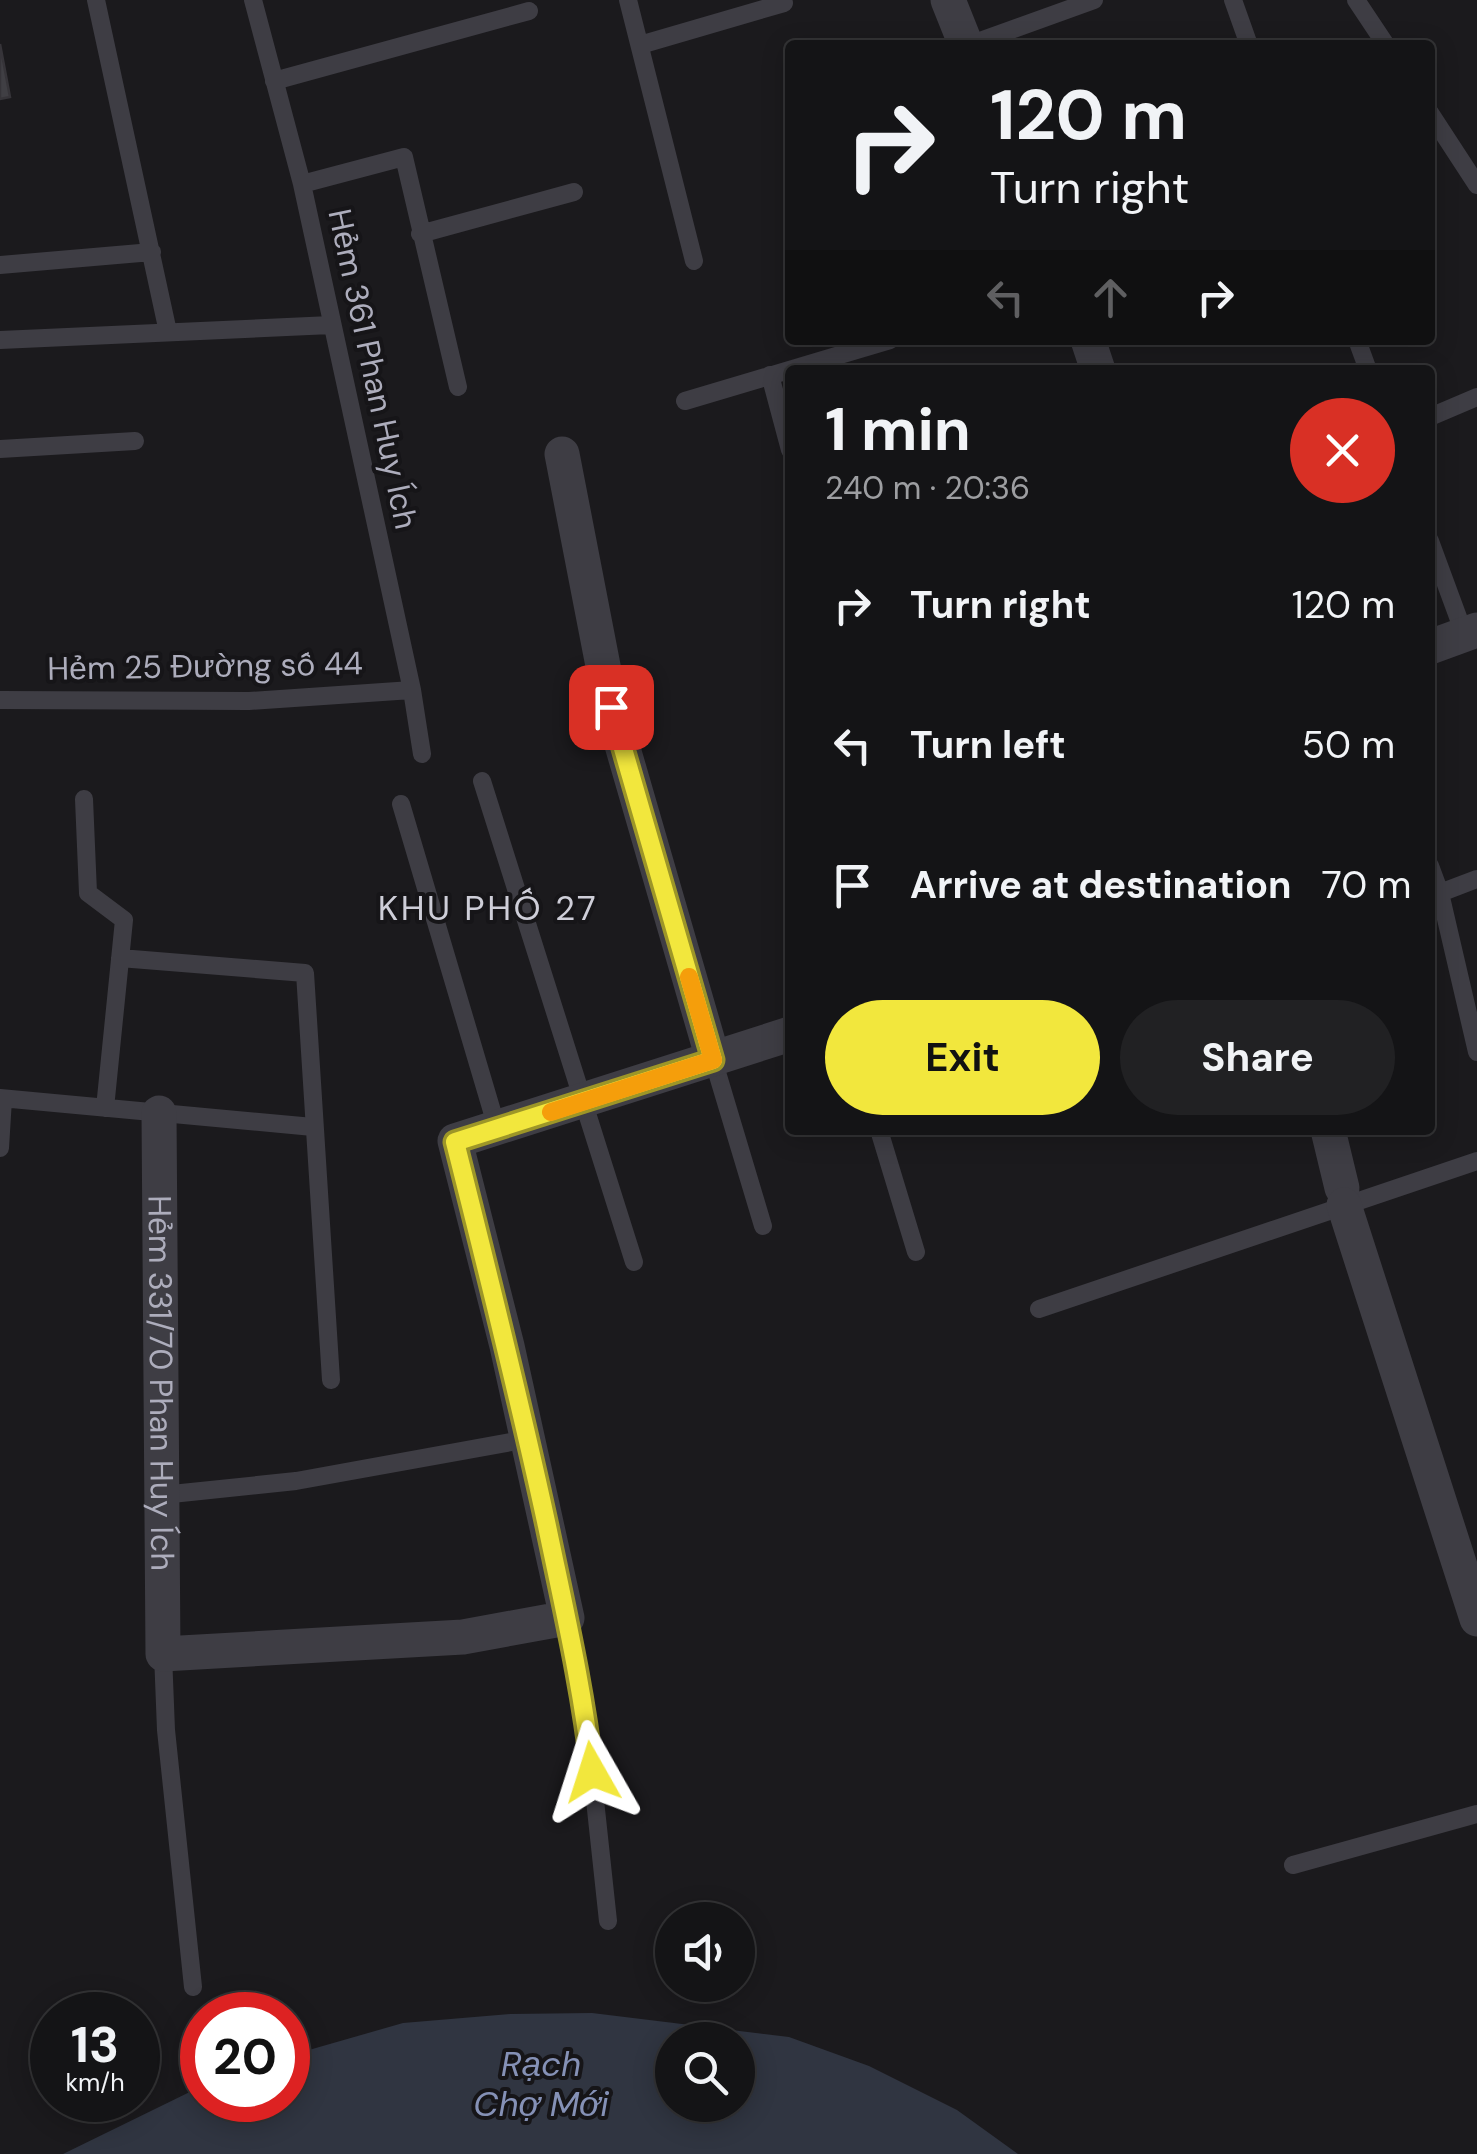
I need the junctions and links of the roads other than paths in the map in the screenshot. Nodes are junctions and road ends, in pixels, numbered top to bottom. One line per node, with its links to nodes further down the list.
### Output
1 (96, 0): 21 (lane)
2 (254, 0): 15 (lane, Hẻm 361 Phan Huy Ích)
3 (628, 0): 14 (lane)
4 (948, 0): 10 (street)
5 (1094, 0): 11 (lane)
6 (1233, 0): 12 (lane)
7 (1356, 0): 13 (lane)
8 (784, 4): 14 (lane)
9 (528, 11): 15 (lane)
10 (966, 40)
11 (982, 40)
12 (1247, 40)
13 (1383, 40)
14 (640, 45): 22 (lane)
15 (274, 81): 17 (lane, Hẻm 361 Phan Huy Ích)
16 (1435, 121): 18 (lane)
17 (302, 184): 20 (lane); 24 (lane, Hẻm 361 Phan Huy Ích)
18 (1477, 185)
19 (574, 192): 20 (lane)
20 (420, 234): 31 (lane)
21 (152, 252): 23 (lane); 25 (lane)
22 (694, 261)
23 (0, 265)
24 (331, 324): 25 (lane); 42 (lane, Hẻm 361 Phan Huy Ích)
25 (168, 332): 26 (lane)
26 (0, 340)
27 (873, 345): 28 (lane)
28 (804, 365)
29 (785, 371): 30 (lane)
30 (770, 375): 33 (lane); 35 (lane)
31 (458, 387)
32 (1477, 397): 34 (lane)
33 (685, 401)
34 (1435, 415)
35 (785, 431)
36 (135, 441): 37 (lane)
37 (0, 450)
38 (562, 454): 54 (street)
39 (1435, 552): 40 (lane)
40 (1471, 633): 41 (street)
41 (1435, 645)
42 (412, 690): 43 (lane, Hẻm 25 Đường số 44); 44 (lane, Hẻm 361 Phan Huy Ích)
43 (0, 700)
44 (422, 754)
45 (482, 781): 56 (lane)
46 (84, 799): 51 (lane)
47 (401, 804): 60 (lane)
48 (1477, 879): 50 (lane)
49 (1435, 880): 50 (lane)
50 (1440, 894): 53 (lane)
51 (120, 958): 57 (lane); 59 (lane)
52 (785, 1036): 54 (street)
53 (1477, 1052)
54 (713, 1060): 56 (street); 66 (lane)
55 (2, 1098): 57 (lane); 63 (lane)
56 (582, 1102): 60 (street); 68 (lane)
57 (105, 1108): 58 (lane)
58 (159, 1113): 59 (lane); 72 (street, Hẻm 331/70 Phan Huy Ích)
59 (313, 1127): 70 (lane)
60 (497, 1128): 71 (street)
61 (880, 1135): 67 (lane)
62 (1329, 1135): 65 (street)
63 (0, 1148)
64 (1477, 1160): 65 (lane)
65 (1343, 1196): 69 (lane); 74 (street)
66 (763, 1226)
67 (916, 1252)
68 (634, 1262)
69 (1039, 1309)
70 (332, 1380)
71 (528, 1439): 72 (lane); 73 (street)
72 (162, 1494): 75 (street, Hẻm 331/70 Phan Huy Ích)
73 (567, 1618): 75 (street); 78 (lane)
74 (1477, 1619)
75 (162, 1654): 79 (lane, Hẻm 331/70 Phan Huy Ích)
76 (1477, 1814): 77 (lane)
77 (1293, 1865)
78 (608, 1921)
79 (193, 1987)

